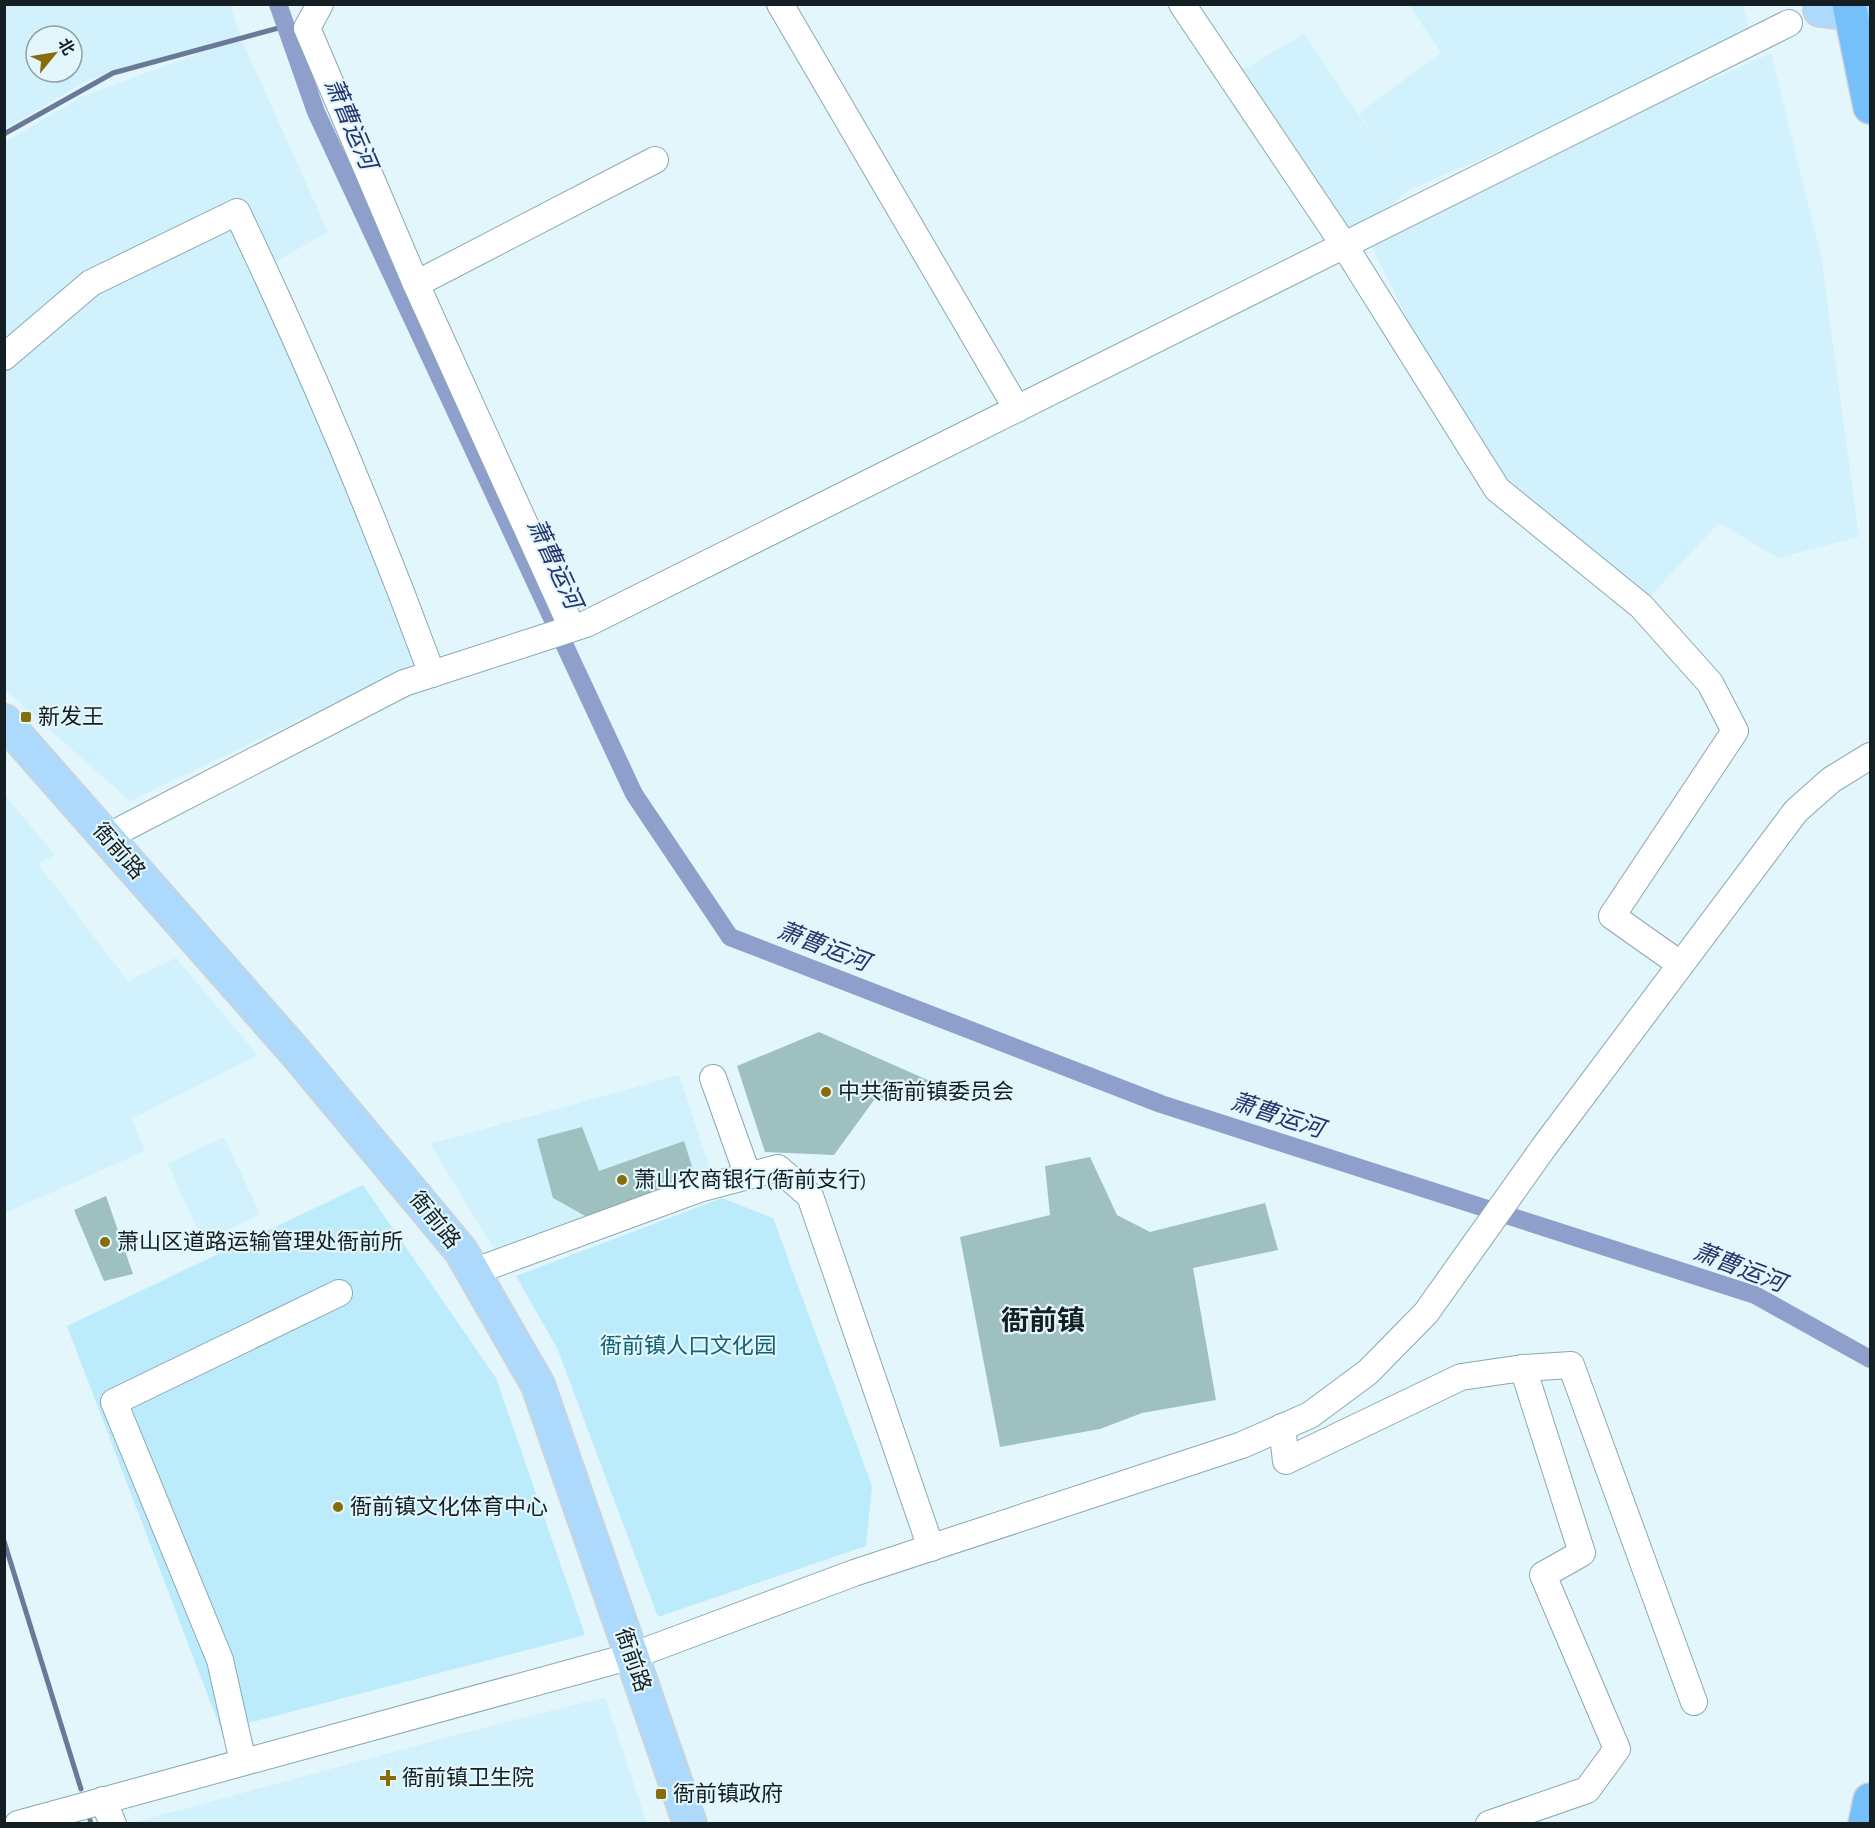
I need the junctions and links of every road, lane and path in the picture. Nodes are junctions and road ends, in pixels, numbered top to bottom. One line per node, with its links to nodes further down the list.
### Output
1 (320, 4): 9 (street)
2 (780, 4): 11 (street)
3 (1182, 4): 8 (street)
4 (1843, 9): 5 (street); 6 (highway)
5 (1786, 14): 8 (street)
6 (1870, 106)
7 (655, 160): 9 (street)
8 (1344, 245): 11 (street); 17 (street)
9 (416, 284): 12 (street)
10 (4, 357): 13 (street)
11 (1017, 409): 12 (street)
12 (579, 626): 13 (street)
13 (432, 674): 16 (street)
14 (4, 721): 16 (main road, 衙前路)
15 (1870, 756): 17 (street)
16 (107, 837): 20 (main road, 衙前路)
17 (1680, 964): 23 (street)
18 (713, 1078): 19 (street)
19 (748, 1176): 20 (street); 24 (street)
20 (473, 1272): 25 (main road, 衙前路)
21 (339, 1293): 27 (street)
22 (1523, 1368): 23 (street); 26 (street); 32 (street)
23 (1282, 1427): 24 (street)
24 (931, 1548): 25 (street)
25 (632, 1656): 27 (street); 31 (main road, 衙前路)
26 (1694, 1702)
27 (243, 1762): 29 (street)
28 (1870, 1800): 33 (highway)
29 (108, 1812): 30 (street)
30 (18, 1824)
31 (690, 1824)
32 (1489, 1824)
33 (1865, 1824)

